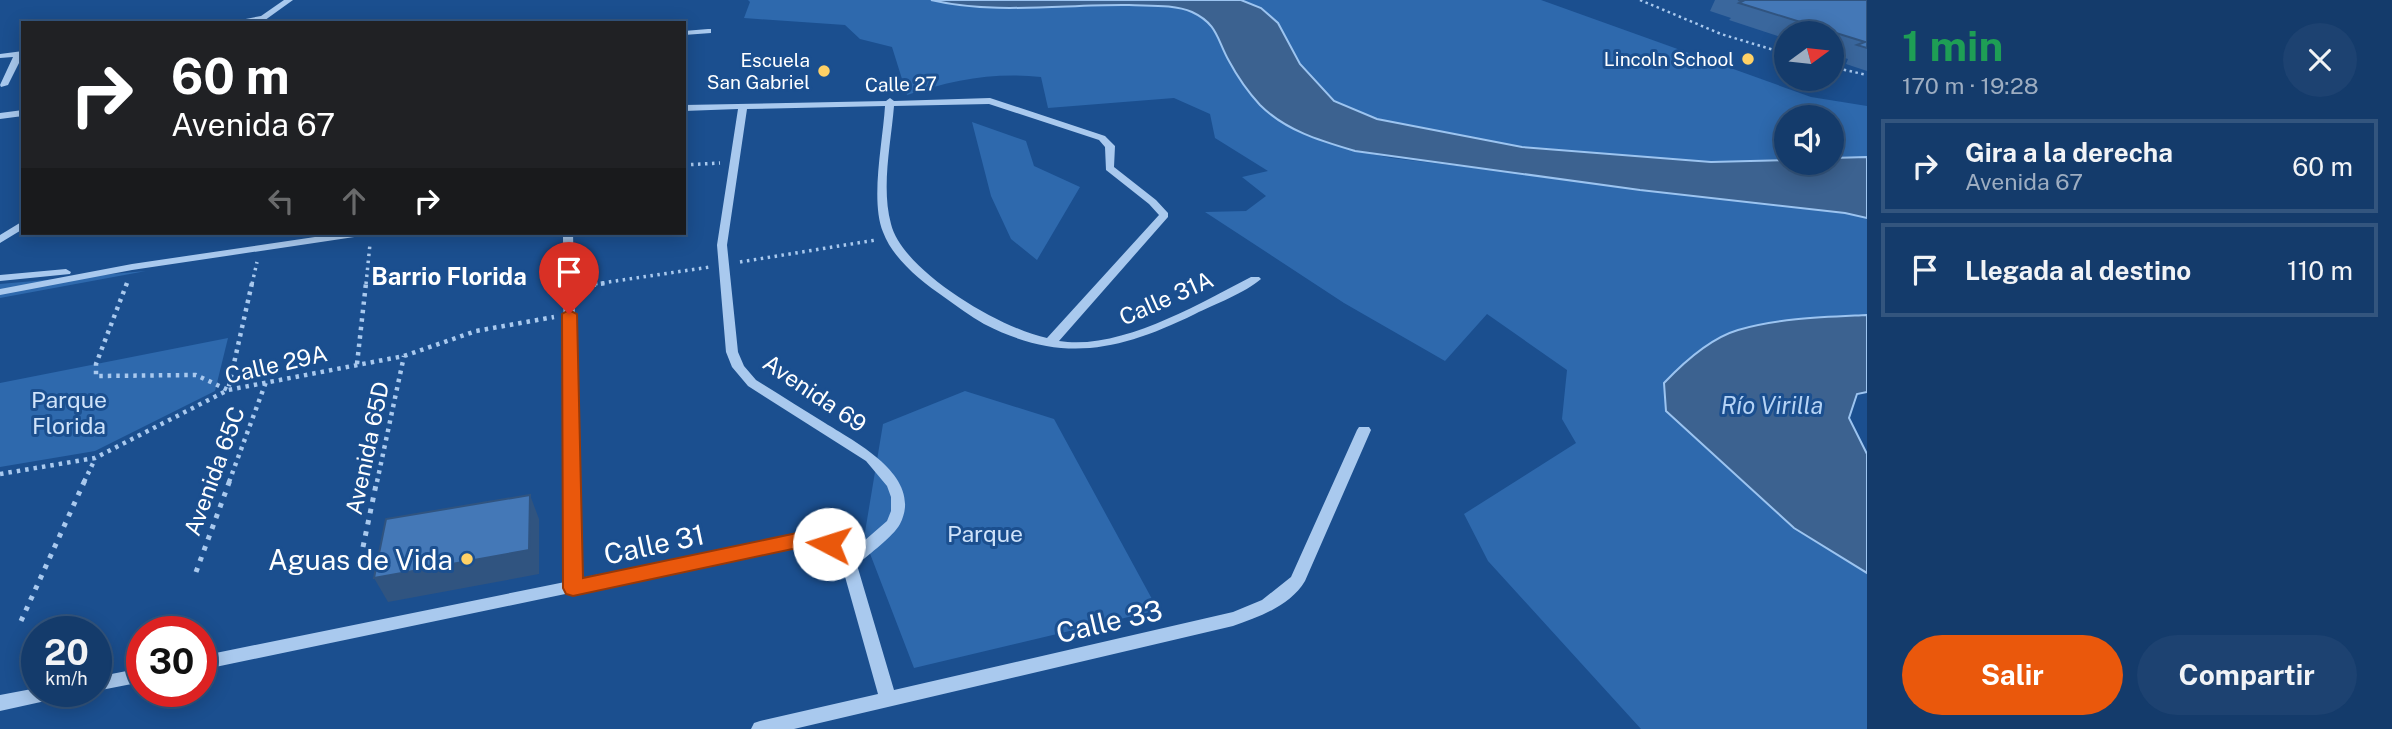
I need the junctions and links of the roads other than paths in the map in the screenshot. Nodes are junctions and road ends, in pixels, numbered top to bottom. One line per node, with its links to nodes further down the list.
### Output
1 (289, 0): 2 (street)
2 (258, 20)
3 (708, 31): 4 (street)
4 (686, 33)
5 (21, 53): 6 (street); 7 (street)
6 (0, 56)
7 (4, 85)
8 (890, 101): 9 (street, Calle 27); 21 (street, Calle 31A); 21 (street, Calle 27)
9 (743, 106): 10 (street, Calle 27); 23 (street, Avenida 69)
10 (686, 108)
11 (21, 113): 12 (street)
12 (0, 116)
13 (21, 225): 16 (street)
14 (347, 235): 17 (street)
15 (568, 235): 24 (street)
16 (0, 240)
17 (132, 267): 18 (street); 20 (street)
18 (0, 278)
19 (1255, 279): 21 (street, Calle 31A)
20 (0, 292)
21 (1049, 344)
22 (1364, 430): 27 (street, Calle 33)
23 (849, 564): 24 (street, Calle 31); 27 (street)
24 (573, 588): 25 (street, Calle 31)
25 (217, 660)
26 (21, 699): 28 (street)
27 (888, 699): 29 (street, Calle 33)
28 (0, 703)
29 (760, 729)

